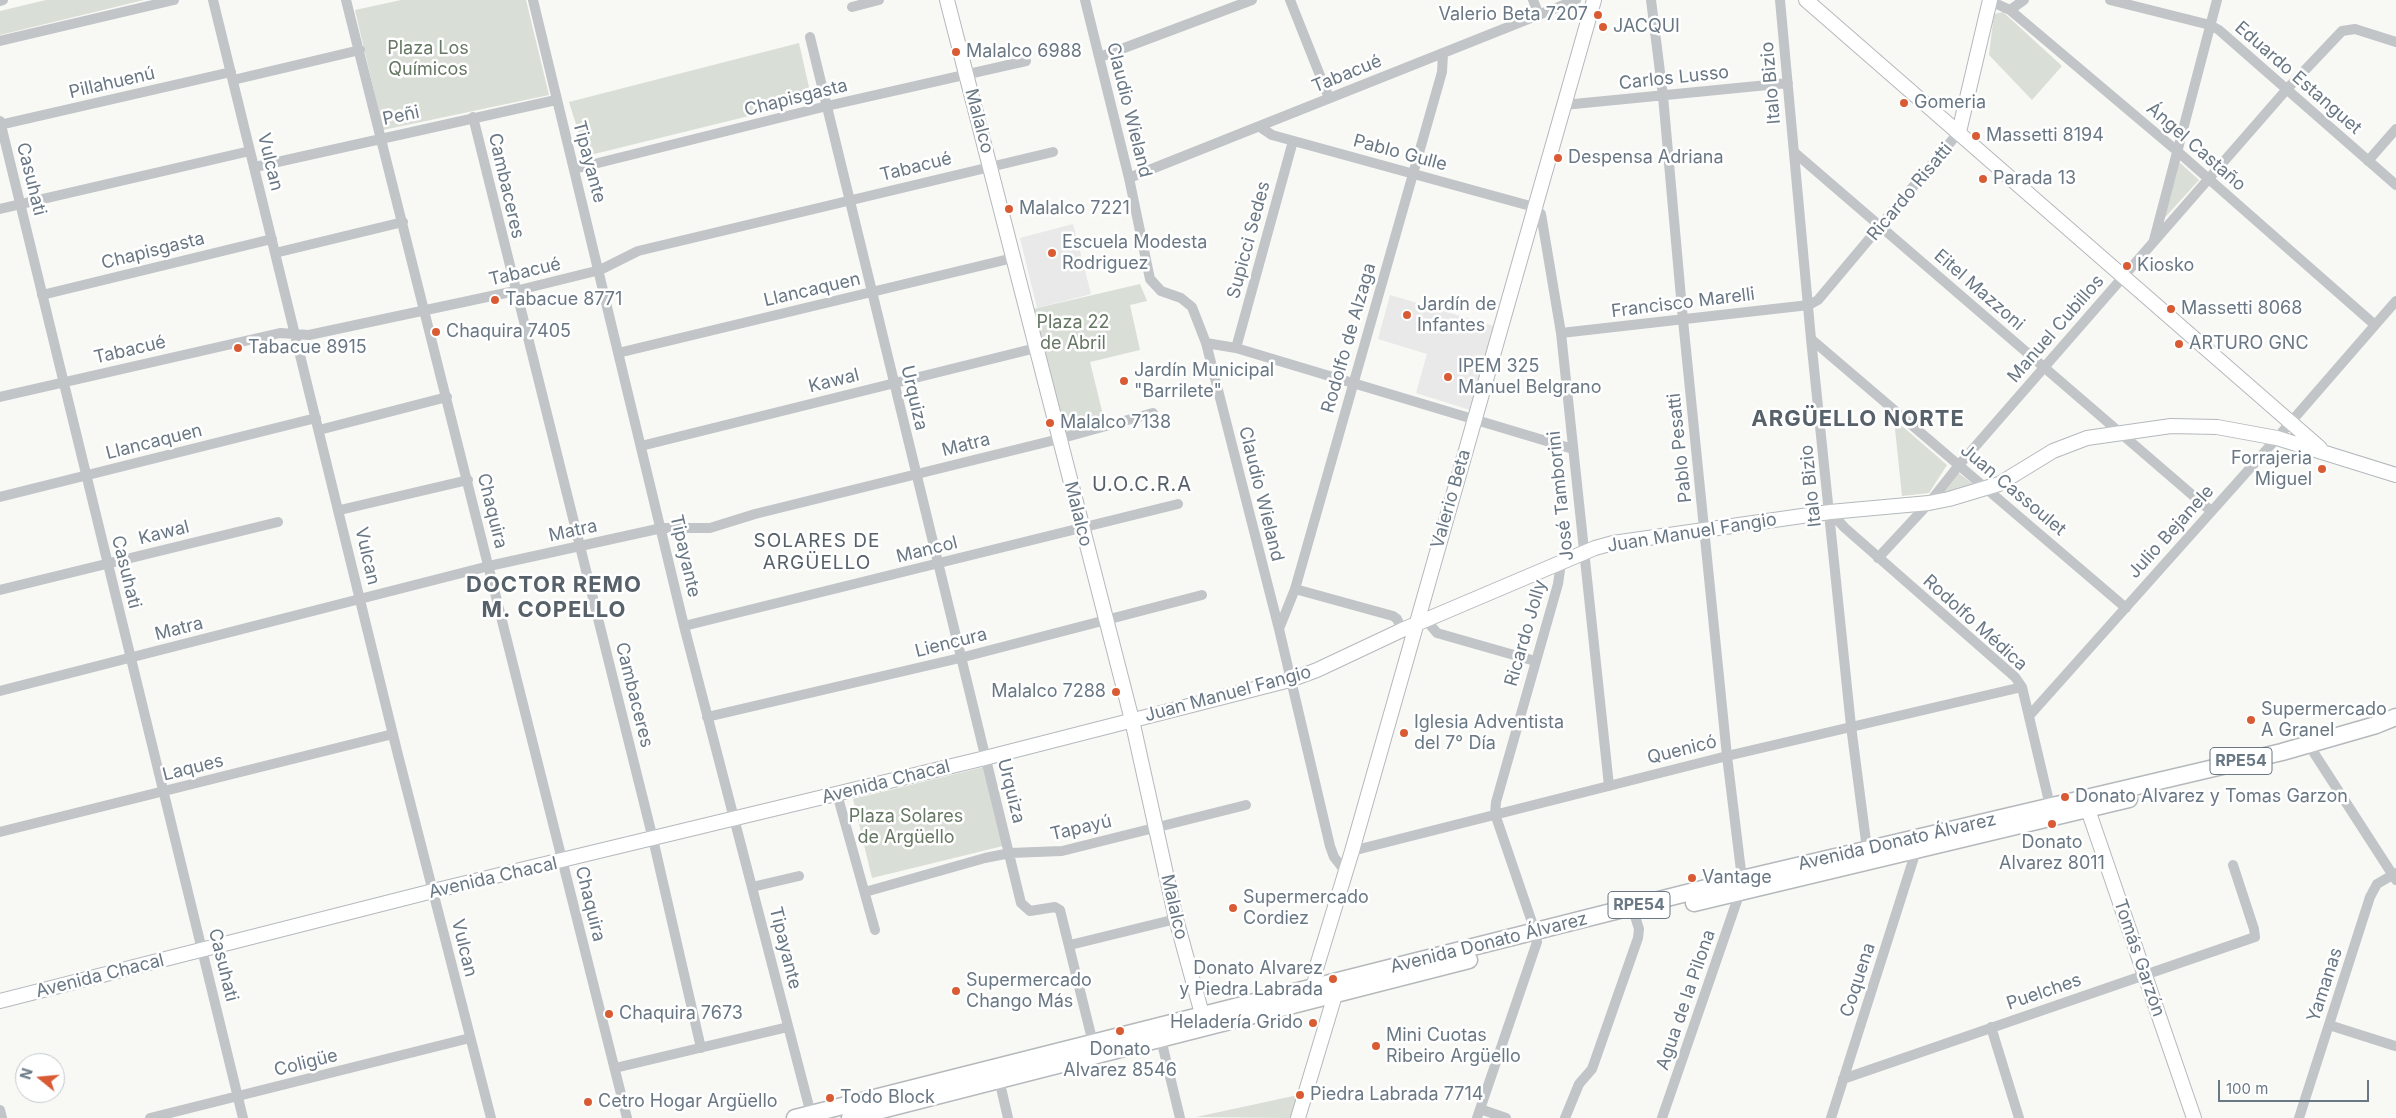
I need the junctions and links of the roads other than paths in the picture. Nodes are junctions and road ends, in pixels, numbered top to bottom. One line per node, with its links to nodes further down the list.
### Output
1 (174, 0): 25 (street)
2 (213, 0): 32 (street, Vulcan)
3 (346, 0): 27 (street, Chaquira)
4 (533, 0): 37 (street, Tipayante)
5 (878, 0): 20 (street)
6 (947, 0): 31 (main road, Malalco)
7 (1085, 0): 29 (street, Claudio Wieland)
8 (1252, 0): 29 (street)
9 (1290, 0): 36 (street)
10 (1533, 0): 22 (street)
11 (1576, 0): 22 (street, Tabacué)
12 (1594, 0): 38 (main road, Valerio Beta)
13 (1652, 0): 35 (street, Pablo Pesatti)
14 (1780, 0): 33 (street, Italo Bizio)
15 (1806, 0): 44 (main road, Juan Manuel Fangio)
16 (1990, 0): 21 (street, Ángel Castaño); 44 (main road, Ricardo Risatti)
17 (2024, 0): 21 (street)
18 (2110, 0): 23 (street, Eduardo Estanguet)
19 (2217, 0): 23 (street)
20 (852, 7)
21 (2010, 10): 48 (street, Ángel Castaño)
22 (1539, 16): 28 (street, Tabacué)
23 (2210, 25): 34 (street, Eduardo Estanguet); 48 (street)
24 (810, 37): 39 (street, Urquiza)
25 (0, 41)
26 (2396, 42): 34 (street, Manuel Cubillos)
27 (360, 50): 32 (street, Pillahuenú); 45 (street, Chaquira)
28 (1443, 54): 36 (street, Tabacué); 55 (street, Rodolfo de Alzaga)
29 (1100, 57): 56 (street, Claudio Wieland)
30 (1026, 61): 31 (street, Chapisgasta)
31 (967, 74): 39 (street, Chapisgasta); 53 (main road, Malalco)
32 (232, 76): 41 (street, Pillahuenú); 47 (street, Vulcan)
33 (1788, 84): 35 (street, Carlos Lusso); 50 (street, Italo Bizio)
34 (2287, 89): 51 (street, Eduardo Estanguet); 57 (street, Manuel Cubillos)
35 (1663, 96): 38 (street, Carlos Lusso); 77 (street, Pablo Pesatti)
36 (1330, 98): 42 (street, Tabacué)
37 (556, 100): 40 (street, Peñi); 54 (street, Tipayante)
38 (1564, 105): 61 (main road, Valerio Beta)
39 (827, 106): 54 (street, Chapisgasta); 59 (street, Urquiza)
40 (473, 117): 45 (street, Peñi); 71 (street, Cambaceres)
41 (0, 124): 60 (street, Casuhati)
42 (1260, 127): 46 (street, Pablo Gulle); 56 (street, Tabacué)
43 (2396, 129): 51 (street)
44 (1959, 132): 64 (street, Ricardo Risatti); 70 (main road, Juan Manuel Fangio)
45 (382, 137): 52 (street, Peñi); 63 (street, Chaquira)
46 (1293, 141): 55 (street, Pablo Gulle); 84 (street, Supicci Sedes)
47 (250, 151): 52 (street, Vulcan); 60 (street)
48 (2177, 151): 57 (street, Ángel Castaño); 66 (street)
49 (1053, 152): 53 (street, Tabacué)
50 (1794, 152): 64 (street, Eitel Mazzoni); 75 (street, Italo Bizio)
51 (2368, 161): 58 (street, Eduardo Estanguet)
52 (254, 166): 65 (street, Vulcan)
53 (991, 166): 59 (street, Tabacué); 68 (main road, Malalco)
54 (574, 169): 69 (street, Tipayante)
55 (1413, 174): 61 (street, Pablo Gulle); 88 (street, Rodolfo de Alzaga)
56 (1129, 178): 82 (street, Claudio Wieland)
57 (2210, 180): 66 (street, Manuel Cubillos); 78 (street, Ángel Castaño)
58 (2396, 185)
59 (850, 200): 69 (street, Tabacué); 72 (street, Urquiza)
60 (20, 205): 62 (street); 73 (street, Casuhati)
61 (1534, 207): 80 (street, José Tamborini); 94 (main road, Valerio Beta)
62 (0, 210)
63 (403, 222): 67 (street); 76 (street, Chaquira)
64 (1881, 227): 75 (street, Ricardo Risatti); 86 (street, Eitel Mazzoni)
65 (272, 239): 67 (street, Vulcan); 73 (street, Chapisgasta)
66 (2153, 244): 70 (street, Manuel Cubillos)
67 (275, 253): 79 (street, Vulcan)
68 (1013, 258): 72 (street, Llancaquen); 83 (main road, Malalco)
69 (600, 270): 71 (street, Tabacué); 85 (street, Tipayante)
70 (2125, 276): 86 (street, Manuel Cubillos); 95 (main road, Juan Manuel Fangio)
71 (515, 292): 76 (street, Tabacué); 119 (street, Cambaceres)
72 (872, 292): 85 (street, Llancaquen); 89 (street, Urquiza)
73 (42, 295): 87 (street, Casuhati)
74 (2396, 301): 78 (street, Julio Bejanele)
75 (1809, 305): 77 (street, Francisco Marelli); 81 (street, Italo Bizio)
76 (425, 311): 79 (street, Tabacué); 91 (street, Chaquira)
77 (1683, 320): 80 (street, Francisco Marelli); 118 (street, Pablo Pesatti)
78 (2375, 325): 95 (street, Julio Bejanele)
79 (295, 334): 87 (street, Tabacué); 93 (street, Vulcan)
80 (1561, 334): 101 (street, José Tamborini)
81 (1811, 339): 103 (street, Juan Cassoulet); 114 (street, Italo Bizio)
82 (1206, 343): 84 (street); 134 (street, Claudio Wieland)
83 (1036, 348): 89 (street, Kawal); 99 (main road, Malalco)
84 (1236, 348): 88 (street)
85 (618, 353): 100 (street, Tipayante)
86 (2044, 367): 97 (street, Eitel Mazzoni); 103 (street, Manuel Cubillos)
87 (64, 382): 90 (street, Tabacué); 106 (street, Casuhati)
88 (1353, 382): 94 (street); 126 (street, Rodolfo de Alzaga)
89 (894, 383): 100 (street, Kawal); 104 (street, Urquiza)
90 (0, 397)
91 (447, 397): 96 (street); 107 (street, Chaquira)
92 (1153, 414): 99 (street, Matra)
93 (316, 418): 96 (street, Vulcan); 106 (street, Llancaquen)
94 (1474, 419): 101 (street); 132 (main road, Valerio Beta)
95 (2290, 423): 98 (street, Julio Bejanele); 102 (main road, Juan Manuel Fangio)
96 (319, 430): 112 (street, Vulcan)
97 (2118, 433): 98 (main road, Juan Manuel Fangio); 108 (main road, Juan Manuel Fangio); 113 (street, Eitel Mazzoni)
98 (2277, 438): 102 (main road, Juan Manuel Fangio); 113 (street, Julio Bejanele)
99 (1059, 439): 104 (street, Matra); 117 (main road, Malalco)
100 (641, 446): 116 (street, Tipayante)
101 (1573, 450): 120 (street, José Tamborini)
102 (2327, 454): 105 (main road, Juan Manuel Fangio)
103 (1959, 465): 108 (street, Juan Cassoulet); 110 (street, Manuel Cubillos)
104 (916, 474): 116 (street, Matra); 124 (street, Urquiza)
105 (2396, 474)
106 (86, 475): 109 (street, Llancaquen); 122 (street, Casuhati)
107 (468, 480): 112 (street); 125 (street, Chaquira)
108 (1986, 488): 110 (main road, Juan Manuel Fangio); 130 (street, Juan Cassoulet)
109 (0, 496)
110 (1929, 503): 114 (main road, Juan Manuel Fangio); 121 (street, Manuel Cubillos)
111 (1178, 504): 117 (street, Mancol)
112 (340, 510): 129 (street, Vulcan)
113 (2211, 511): 130 (street, Julio Bejanele)
114 (1830, 512): 118 (main road, Juan Manuel Fangio); 121 (street, Rodolfo Médica); 147 (street, Italo Bizio)
115 (278, 522): 122 (street, Kawal)
116 (662, 528): 119 (street, Matra); 133 (street, Tipayante)
117 (1082, 528): 124 (street, Mancol); 131 (main road, Malalco)
118 (1705, 529): 120 (main road, Juan Manuel Fangio); 150 (street, Pablo Pesatti)
119 (580, 547): 125 (street, Matra); 162 (street, Cambaceres)
120 (1583, 553): 123 (main road, Juan Manuel Fangio); 152 (street, José Tamborini)
121 (1878, 558): 140 (street, Rodolfo Médica)
122 (108, 563): 127 (street, Kawal); 136 (street, Casuhati)
123 (1561, 563): 132 (main road, Juan Manuel Fangio); 138 (street, Ricardo Jolly)
124 (938, 565): 133 (street, Mancol); 137 (street, Urquiza)
125 (489, 566): 129 (street, Matra); 167 (street, Chaquira)
126 (1295, 589): 134 (street, Rodolfo de Alzaga); 135 (street)
127 (0, 590)
128 (1202, 595): 131 (street, Liencura)
129 (360, 599): 136 (street, Matra); 148 (street, Vulcan)
130 (2126, 608): 142 (street, Julio Bejanele)
131 (1106, 621): 137 (street, Liencura); 145 (main road, Malalco)
132 (1421, 622): 135 (main road, Juan Manuel Fangio); 138 (street); 164 (main road, Valerio Beta)
133 (684, 626): 143 (street, Tipayante)
134 (1279, 629): 139 (street, Claudio Wieland)
135 (1402, 630): 139 (main road, Juan Manuel Fangio)
136 (131, 658): 141 (street, Matra); 153 (street, Casuhati)
137 (960, 658): 143 (street, Liencura); 151 (street, Urquiza)
138 (1535, 661): 158 (street, Ricardo Jolly)
139 (1290, 680): 145 (main road, Juan Manuel Fangio); 169 (street, Claudio Wieland)
140 (2022, 687): 142 (street, Rodolfo Médica); 147 (street, Quenicó)
141 (0, 691)
142 (2029, 716): 157 (street, Rodolfo Médica)
143 (707, 717): 159 (street, Tipayante)
144 (2396, 717): 155 (main road, Avenida Donato Álvarez / RPE54)
145 (1132, 720): 151 (main road, Juan Manuel Fangio); 160 (main road, Malalco)
146 (2396, 725): 149 (main road, Avenida Donato Álvarez / RPE54)
147 (1851, 726): 150 (street, Quenicó); 163 (street, Italo Bizio)
148 (393, 734): 153 (street, Laques); 174 (street, Vulcan)
149 (2314, 753): 155 (main road, Avenida Donato Álvarez / RPE54); 171 (street)
150 (1727, 756): 152 (street, Quenicó); 172 (street, Pablo Pesatti)
151 (986, 758): 154 (main road, Avenida Chacal); 166 (street, Urquiza)
152 (1609, 786): 158 (street, Quenicó)
153 (163, 792): 161 (street, Laques); 181 (street, Casuhati)
154 (838, 794): 159 (main road, Avenida Chacal); 175 (street)
155 (2086, 803): 157 (main road, Avenida Donato Álvarez / RPE54); 182 (main road, Tomás Garzón)
156 (1246, 805): 160 (street, Tapayú)
157 (2051, 812): 163 (main road, Avenida Donato Álvarez / RPE54); 165 (main road, Avenida Donato Álvarez / RPE54)
158 (1496, 814): 164 (street, Quenicó); 179 (street, Ricardo Jolly)
159 (734, 818): 162 (main road, Avenida Chacal); 173 (street, Tipayante)
160 (1156, 827): 166 (street, Tapayú); 177 (main road, Malalco)
161 (0, 832)
162 (653, 839): 167 (main road, Avenida Chacal); 193 (street, Cambaceres)
163 (1867, 849): 172 (main road, Avenida Donato Álvarez / RPE54)
164 (1352, 851): 169 (main road, Valerio Beta)
165 (1916, 851): 172 (main road, Avenida Donato Álvarez / RPE54); 196 (street, Coquena)
166 (1010, 853): 175 (street, Tapayú); 180 (street, Urquiza)
167 (562, 861): 174 (main road, Avenida Chacal); 194 (street, Chaquira)
168 (2233, 865): 182 (street, Puelches)
169 (1345, 871): 183 (main road, Valerio Beta)
170 (799, 876): 173 (street)
171 (2395, 876): 186 (street, Yamanas)
172 (1741, 886): 176 (main road, Avenida Donato Álvarez / RPE54); 179 (main road, Avenida Donato Álvarez / RPE54); 214 (street, Agua de la Pilona)
173 (752, 887): 187 (street, Tipayante)
174 (434, 892): 181 (main road, Avenida Chacal); 190 (street, Vulcan)
175 (864, 892): 178 (street)
176 (1635, 916): 179 (main road, Avenida Donato Álvarez / RPE54); 213 (street)
177 (1176, 919): 180 (street); 185 (main road, Malalco)
178 (875, 930)
179 (1536, 937): 183 (main road, Avenida Donato Álvarez / RPE54); 200 (street)
180 (1070, 945): 191 (street)
181 (203, 951): 184 (main road, Avenida Chacal); 198 (street, Casuhati)
182 (2145, 976): 188 (street, Puelches); 217 (main road, Tomás Garzón)
183 (1325, 991): 185 (main road, Avenida Donato Álvarez / RPE54); 211 (main road, Valerio Beta)
184 (0, 1001)
185 (1203, 1022): 189 (main road, Avenida Donato Álvarez / RPE54)
186 (2329, 1025): 192 (street); 218 (street, Yamanas)
187 (788, 1027): 193 (street); 202 (street, Tipayante)
188 (1991, 1028): 196 (street, Puelches); 216 (street)
189 (1159, 1033): 191 (main road, Avenida Donato Álvarez / RPE54); 195 (main road, Avenida Donato Álvarez / RPE54); 210 (street)
190 (470, 1038): 198 (street, Coligüe); 206 (street, Vulcan)
191 (1093, 1043): 195 (main road, Avenida Donato Álvarez / RPE54)
192 (2394, 1046)
193 (701, 1048): 194 (street)
194 (615, 1068): 207 (street, Chaquira)
195 (998, 1074): 197 (main road, Avenida Donato Álvarez / RPE54); 209 (street)
196 (1843, 1079): 215 (street, Coquena)
197 (933, 1090): 201 (main road, Avenida Donato Álvarez / RPE54); 208 (main road, Avenida Donato Álvarez / RPE54)
198 (238, 1096): 204 (street, Coligüe); 205 (street, Casuhati)
199 (0, 1110): 203 (street)
200 (1478, 1113): 212 (street)
201 (831, 1114): 202 (main road, Avenida Donato Álvarez / RPE54)
202 (806, 1117)
203 (2, 1118)
204 (150, 1118)
205 (244, 1118)
206 (491, 1118)
207 (628, 1118)
208 (850, 1118)
209 (1008, 1118)
210 (1180, 1118)
211 (1298, 1118)
212 (1506, 1118)
213 (1565, 1118)
214 (1662, 1118)
215 (1832, 1118)
216 (2018, 1118)
217 (2194, 1118)
218 (2299, 1118)

